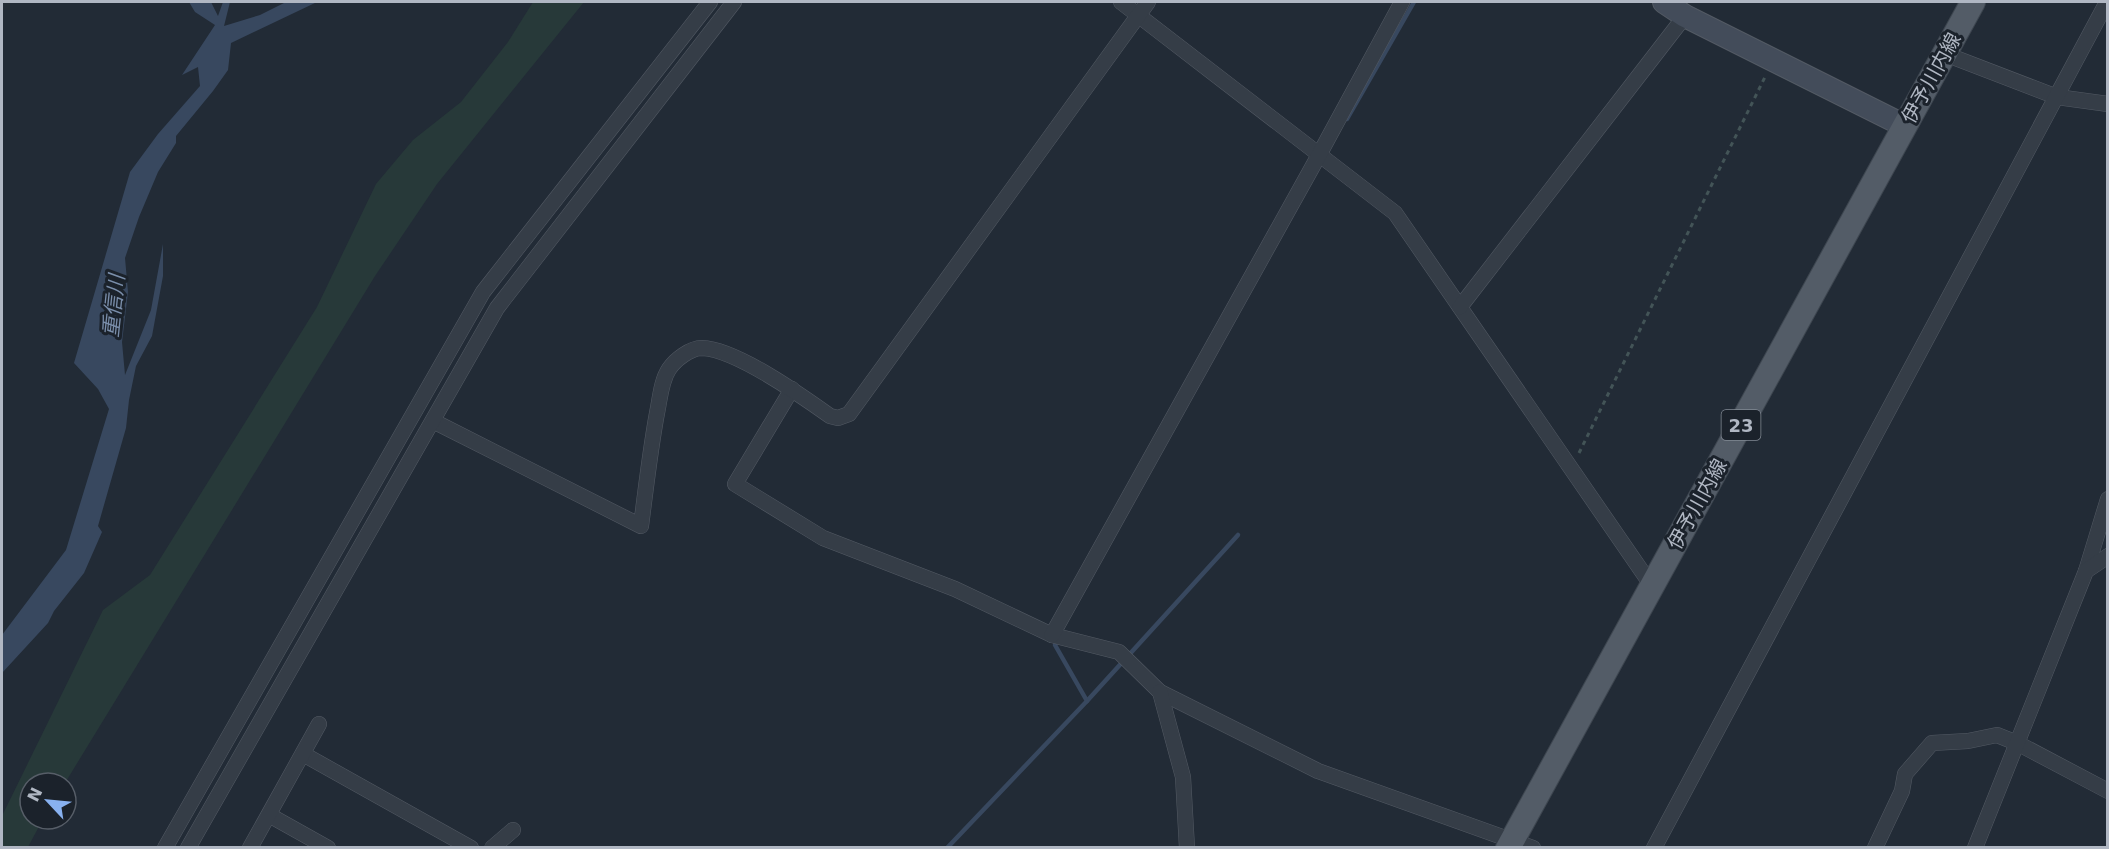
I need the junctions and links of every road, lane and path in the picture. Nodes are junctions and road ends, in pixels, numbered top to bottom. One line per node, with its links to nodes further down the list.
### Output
1 (710, 2): 33 (street)
2 (734, 2): 18 (street)
3 (1121, 2): 8 (street)
4 (1402, 2): 15 (street)
5 (1664, 2): 9 (street)
6 (1973, 2): 10 (main road, 伊予川内線 / 23)
7 (2107, 2): 12 (street)
8 (1143, 8): 15 (street); 17 (street)
9 (1686, 16): 11 (street); 16 (street)
10 (1945, 54): 12 (street); 14 (main road, 伊予川内線 / 23)
11 (1773, 60): 14 (street); 19 (path)
12 (2057, 97): 13 (street); 40 (street)
13 (2108, 104)
14 (1905, 126): 23 (main road, 伊予川内線 / 23)
15 (1319, 155): 16 (street); 24 (street)
16 (1460, 307): 19 (street)
17 (792, 389): 18 (street); 24 (street)
18 (433, 420): 34 (street)
19 (1571, 468): 23 (street)
20 (2108, 499): 22 (street)
21 (2108, 555): 22 (street)
22 (2086, 571): 27 (street)
23 (1652, 586): 32 (main road, 伊予川内線 / 23)
24 (1052, 635): 25 (street)
25 (1160, 692): 32 (street); 39 (street)
26 (319, 724): 28 (street)
27 (2017, 744): 29 (street); 41 (street); 42 (street)
28 (303, 754): 30 (street); 37 (street)
29 (2108, 791)
30 (269, 815): 35 (street); 36 (street)
31 (513, 830): 38 (street)
32 (1518, 845)
33 (165, 848)
34 (188, 848)
35 (250, 848)
36 (328, 848)
37 (471, 848)
38 (492, 848)
39 (1186, 848)
40 (1654, 848)
41 (1875, 848)
42 (1975, 848)

